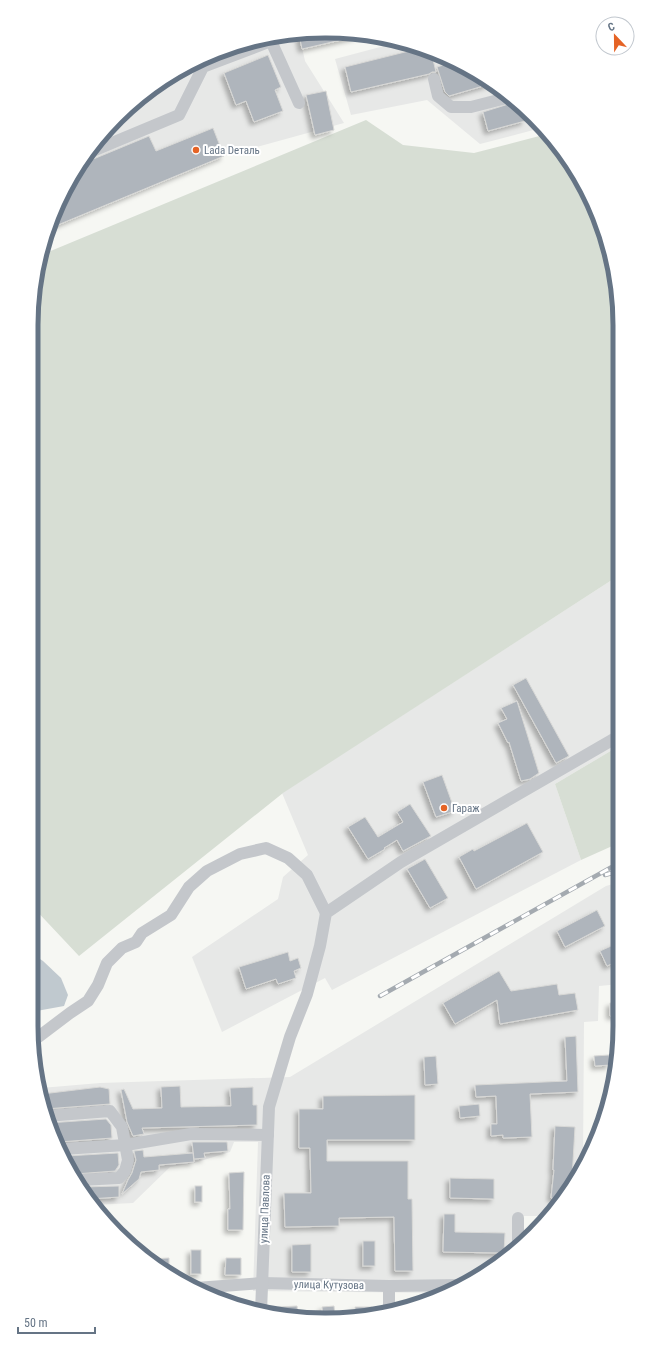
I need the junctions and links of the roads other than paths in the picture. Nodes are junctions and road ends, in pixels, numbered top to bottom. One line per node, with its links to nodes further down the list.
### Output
1 (272, 43): 7 (street)
2 (245, 50): 3 (street)
3 (221, 58)
4 (201, 67): 8 (street)
5 (434, 79): 6 (street)
6 (503, 99)
7 (299, 103)
8 (98, 149)
9 (613, 739): 10 (street)
10 (326, 913): 11 (street); 13 (street, улица Павлова)
11 (39, 1036)
12 (52, 1116): 14 (street)
13 (268, 1135): 14 (street); 19 (street, улица Павлова)
14 (126, 1145): 15 (street); 16 (street)
15 (66, 1148)
16 (83, 1180)
17 (518, 1218): 18 (street)
18 (518, 1239)
19 (262, 1283): 20 (street, улица Кутузова); 22 (street, улица Кутузова); 23 (street, улица Павлова)
20 (389, 1286): 21 (street, улица Кутузова); 24 (street)
21 (447, 1286)
22 (207, 1287)
23 (261, 1305)
24 (389, 1305)

